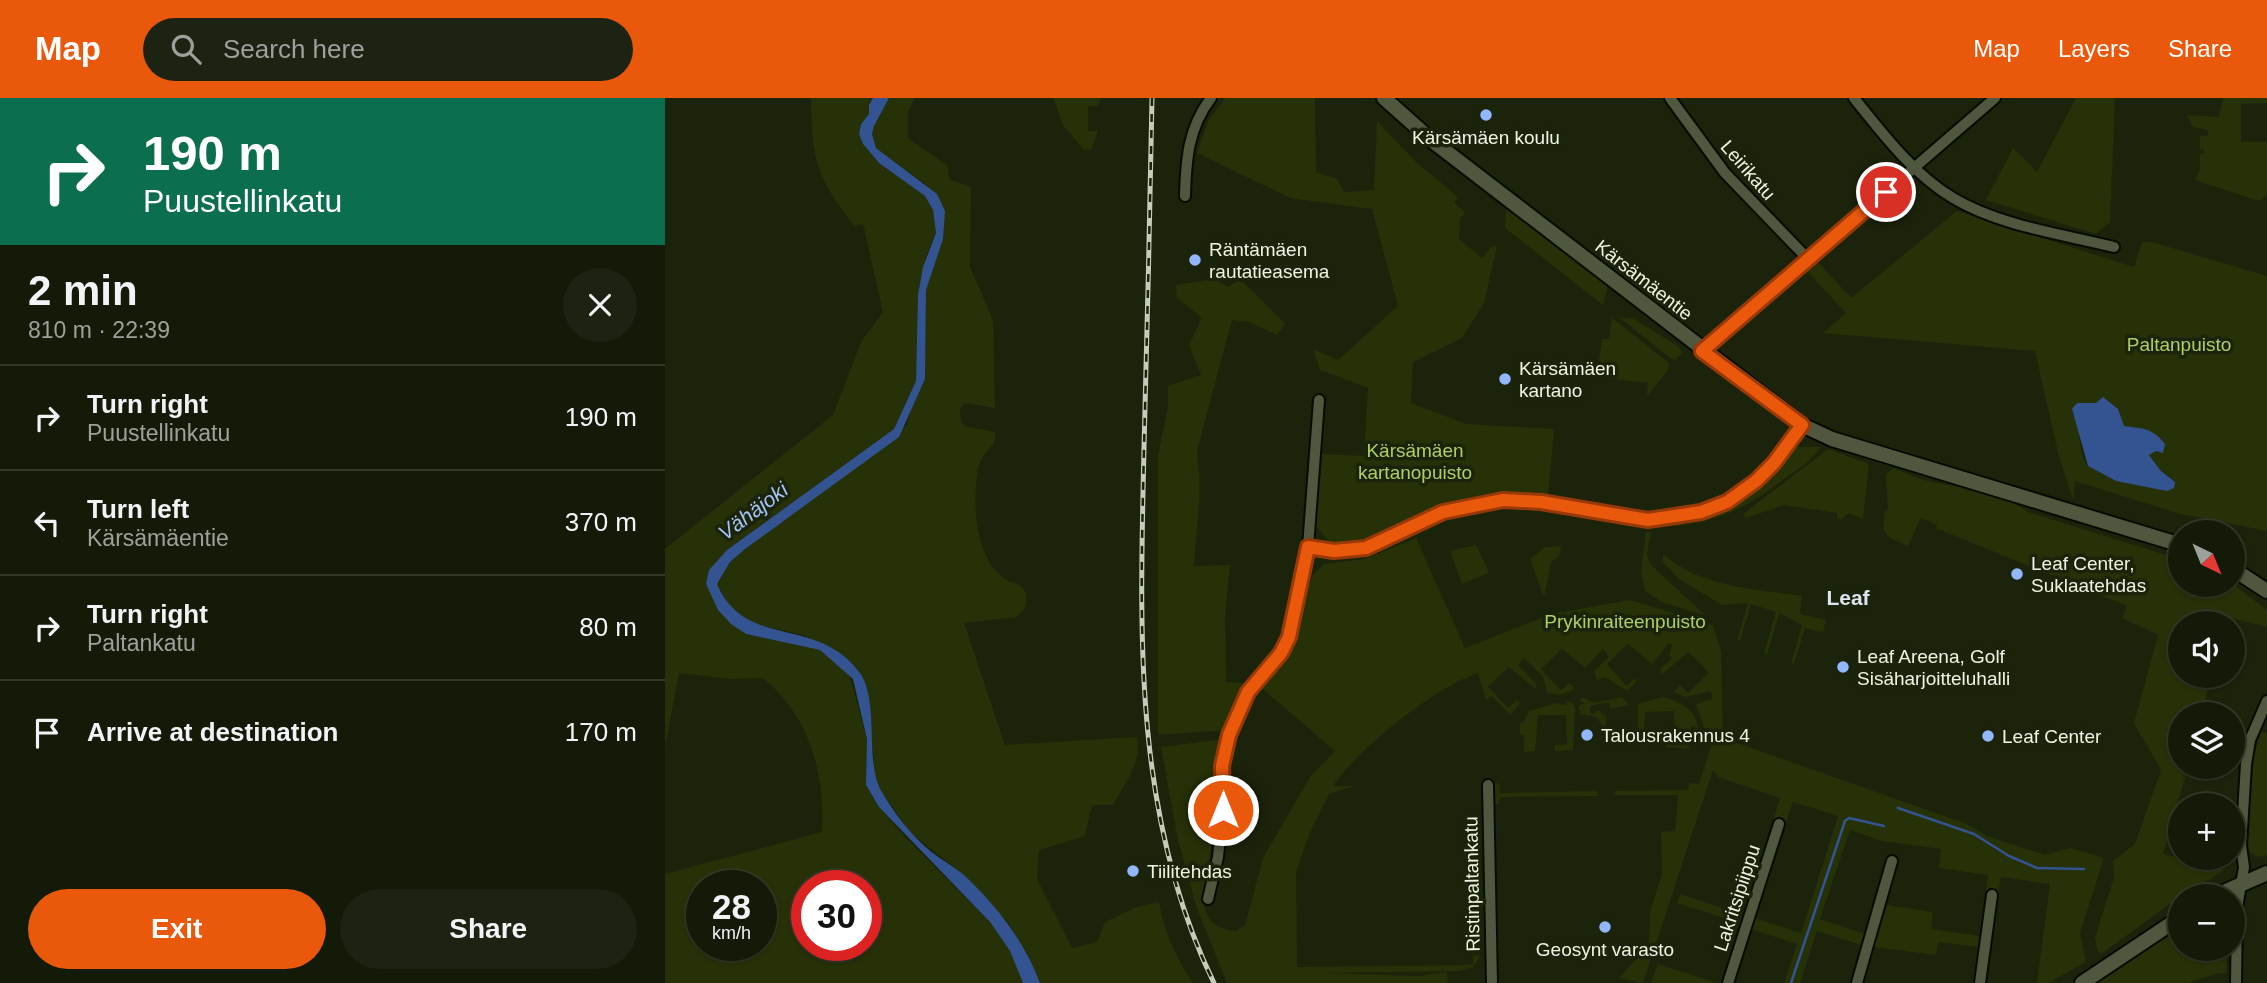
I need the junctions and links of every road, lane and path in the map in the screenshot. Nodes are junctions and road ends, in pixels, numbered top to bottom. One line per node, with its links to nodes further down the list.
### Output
1 (1211, 98): 7 (street)
2 (1384, 98): 10 (street, Kärsämäentie)
3 (1670, 98): 9 (street, Leirikatu)
4 (1854, 98): 6 (street)
5 (1995, 98): 6 (street)
6 (1915, 167): 8 (street); 9 (street)
7 (1185, 196)
8 (2114, 247)
9 (1807, 258): 10 (street)
10 (1702, 351): 12 (street, Kärsämäentie)
11 (1319, 400): 14 (street)
12 (1802, 425): 13 (street, Kärsämäentie); 14 (street)
13 (2168, 541)
14 (1308, 547): 24 (street)
15 (2245, 577): 16 (street)
16 (2267, 591)
17 (2267, 701): 22 (street)
18 (1488, 785): 27 (street, Ristinpaltankatu)
19 (1779, 824): 28 (street, Lakritsipiippu)
20 (1892, 861): 29 (street)
21 (2267, 873): 22 (street)
22 (2239, 884)
23 (1992, 895): 30 (street)
24 (1208, 899)
25 (2168, 926): 31 (street)
26 (2237, 961): 32 (street)
27 (1492, 983)
28 (1728, 983)
29 (1857, 983)
30 (1980, 983)
31 (2082, 983)
32 (2236, 983)

